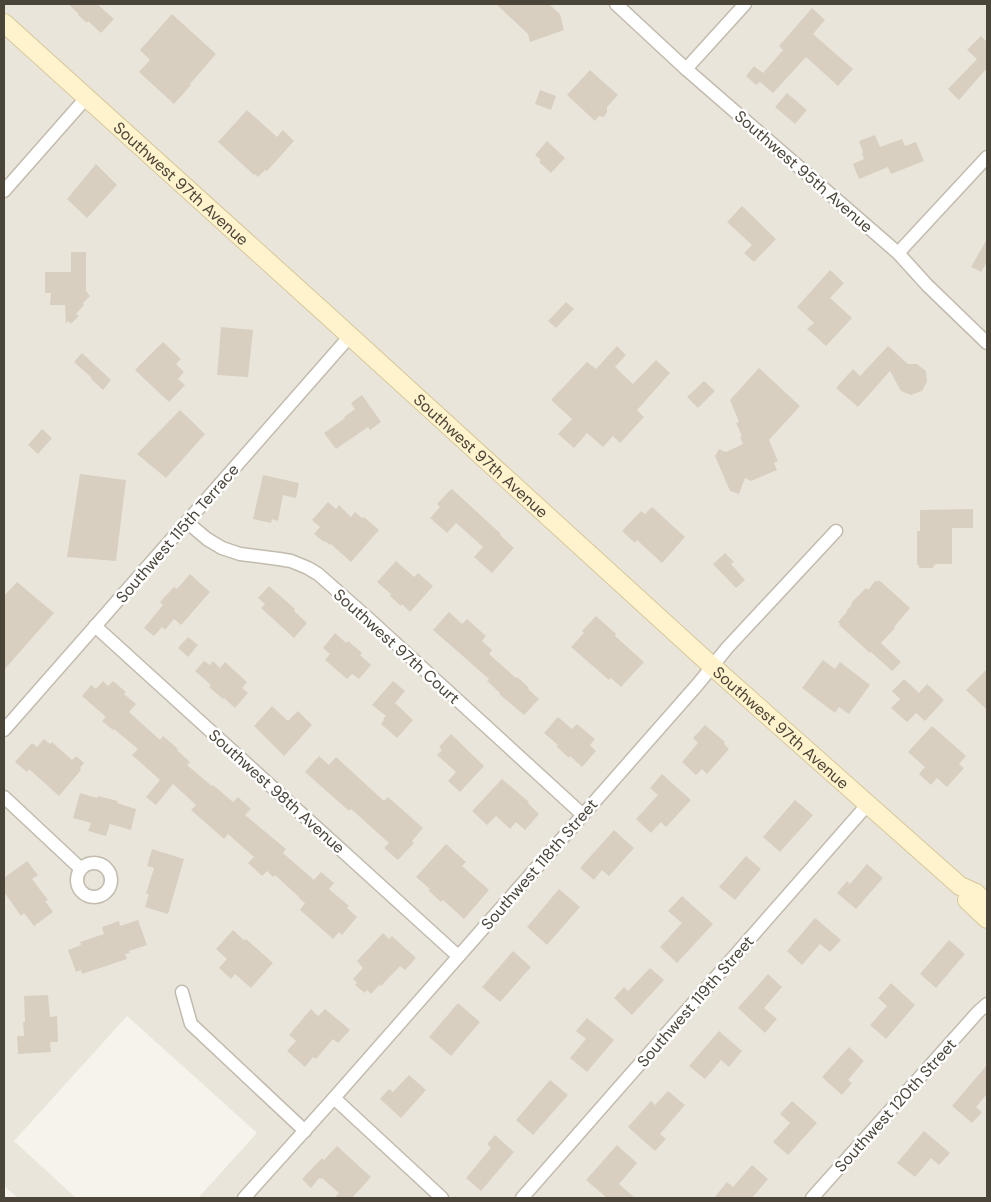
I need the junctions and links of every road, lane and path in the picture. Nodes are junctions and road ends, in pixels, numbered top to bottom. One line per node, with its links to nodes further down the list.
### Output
1 (616, 4): 4 (street, Southwest 95th Avenue)
2 (745, 4): 4 (street)
3 (4, 24): 5 (street, Southwest 97th Avenue)
4 (686, 69): 8 (street, Southwest 95th Avenue)
5 (86, 98): 7 (street); 9 (street, Southwest 97th Avenue)
6 (987, 157): 8 (street)
7 (4, 191)
8 (898, 253): 10 (street, Southwest 95th Avenue)
9 (350, 336): 11 (street, Southwest 115th Terrace); 14 (street, Southwest 97th Avenue)
10 (987, 343)
11 (187, 522): 13 (street, Southwest 115th Terrace); 18 (street, Southwest 97th Court)
12 (836, 531): 14 (street, Southwest 118th Street)
13 (95, 626): 15 (street, Southwest 115th Terrace); 23 (street, Southwest 98th Avenue)
14 (712, 666): 17 (street, Southwest 97th Avenue); 18 (street, Southwest 118th Street)
15 (4, 730)
16 (4, 798): 19 (street)
17 (868, 804): 20 (street, Southwest 97th Avenue); 31 (street, Southwest 119th Street)
18 (583, 815): 23 (street, Southwest 118th Street)
19 (81, 869)
20 (960, 886): 21 (street, Southwest 97th Avenue); 22 (street, Southwest 97th Avenue)
21 (987, 904)
22 (987, 919)
23 (458, 956): 27 (street, Southwest 118th Street)
24 (182, 992): 28 (street)
25 (987, 994): 26 (street, Southwest 120th Street)
26 (983, 1008): 32 (street, Southwest 120th Street)
27 (334, 1098): 28 (street, Southwest 118th Street); 30 (street)
28 (305, 1131): 29 (street, Southwest 118th Street)
29 (244, 1198)
30 (442, 1198)
31 (522, 1198)
32 (812, 1198)

